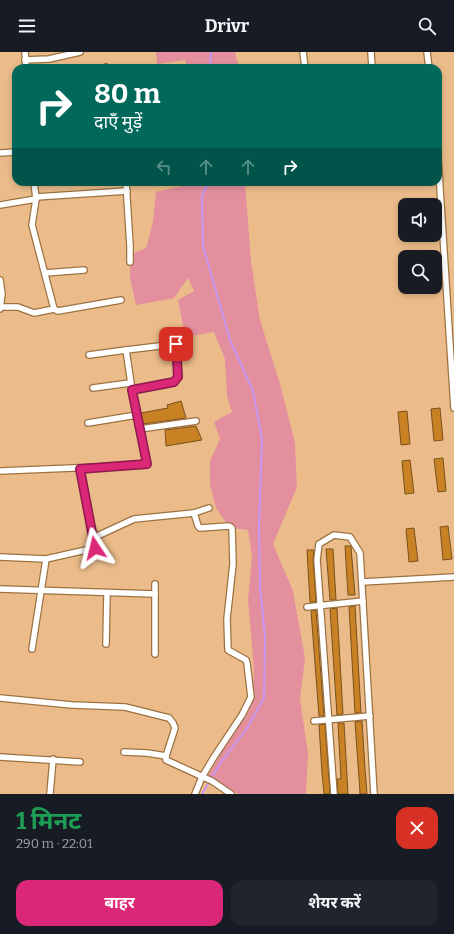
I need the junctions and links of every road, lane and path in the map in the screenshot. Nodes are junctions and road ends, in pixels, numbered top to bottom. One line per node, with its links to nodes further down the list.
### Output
1 (25, 52): 6 (street)
2 (80, 52): 6 (street)
3 (303, 52): 8 (street)
4 (371, 52): 9 (street)
5 (427, 52): 10 (street)
6 (25, 60): 7 (street)
7 (26, 64)
8 (304, 64)
9 (372, 64)
10 (428, 64)
11 (12, 152): 12 (street)
12 (0, 153)
13 (34, 186): 17 (street)
14 (126, 186): 16 (street)
15 (440, 186): 31 (street)
16 (127, 191): 17 (street); 19 (street)
17 (36, 198): 18 (street); 21 (street)
18 (0, 204)
19 (130, 262)
20 (84, 270): 21 (street)
21 (45, 273): 25 (street)
22 (0, 280): 24 (street)
23 (121, 300): 25 (street)
24 (1, 308): 25 (street)
25 (54, 309)
26 (126, 350): 27 (street); 28 (street); 30 (street)
27 (89, 355)
28 (130, 383): 29 (street); 30 (street)
29 (93, 388)
30 (132, 390): 32 (street)
31 (454, 408)
32 (137, 415): 34 (street); 35 (street)
33 (196, 421): 35 (street)
34 (88, 423)
35 (140, 429): 36 (street)
36 (80, 469): 37 (street); 40 (street)
37 (0, 471)
38 (210, 508): 39 (street)
39 (194, 512): 40 (street); 65 (street)
40 (93, 538): 42 (street)
41 (0, 557): 42 (street)
42 (46, 558): 47 (street)
43 (454, 577): 44 (street)
44 (362, 582): 50 (street); 51 (street)
45 (155, 584): 49 (street)
46 (0, 589): 47 (street)
47 (41, 591): 48 (street); 54 (street)
48 (107, 593): 49 (street); 53 (street)
49 (155, 594): 55 (street)
50 (363, 600): 51 (street); 57 (street)
51 (320, 605): 52 (street); 58 (street)
52 (307, 607)
53 (106, 644)
54 (32, 649)
55 (155, 654)
56 (0, 698): 61 (street)
57 (370, 716): 58 (street); 70 (street)
58 (328, 720): 59 (street); 69 (street)
59 (314, 721)
60 (124, 752): 61 (street)
61 (166, 756): 65 (street)
62 (0, 757): 63 (street)
63 (53, 759): 64 (street); 66 (street)
64 (80, 762)
65 (203, 777): 67 (street); 68 (street)
66 (50, 794)
67 (195, 794)
68 (231, 794)
69 (334, 794)
70 (374, 794)

